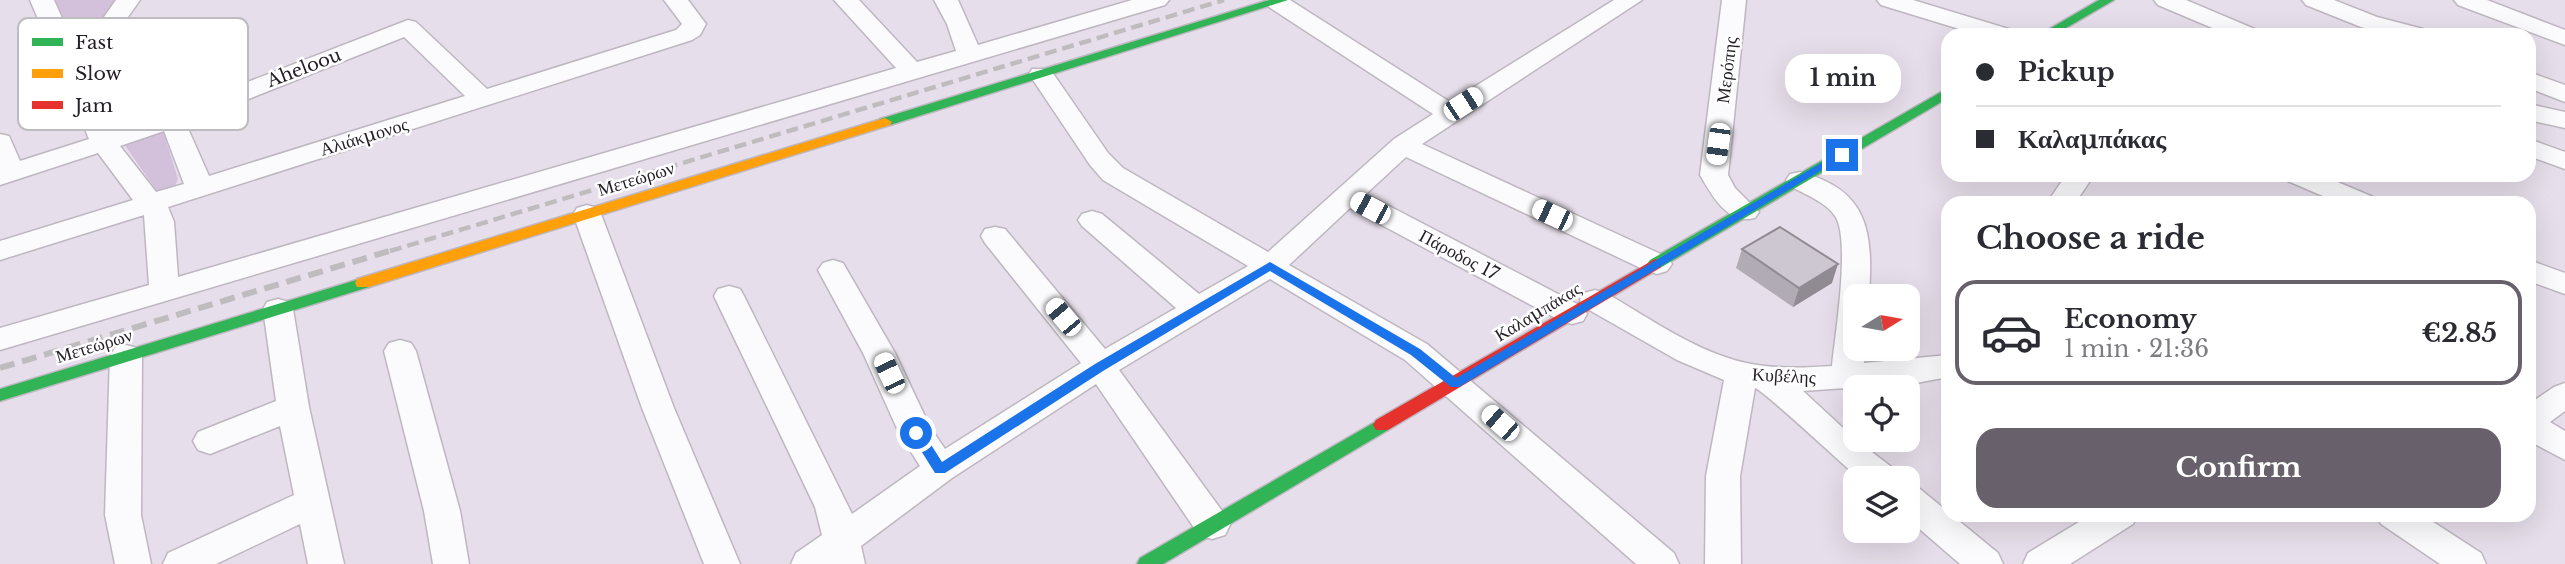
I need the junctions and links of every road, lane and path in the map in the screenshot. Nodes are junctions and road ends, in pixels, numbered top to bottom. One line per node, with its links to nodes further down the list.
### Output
1 (42, 0): 17 (street)
2 (128, 0): 18 (street)
3 (676, 0): 31 (street, Αλιάκμονος)
4 (846, 0): 25 (street)
5 (946, 0): 24 (street)
6 (1157, 0): 16 (street)
7 (1630, 0): 32 (street)
8 (1709, 0): 15 (street)
9 (1889, 0): 19 (street)
10 (2108, 0): 20 (street)
11 (2166, 0): 21 (street)
12 (2314, 0): 22 (street)
13 (2466, 0): 23 (street)
14 (1280, 1): 26 (street, Μετεώρων); 32 (street)
15 (1734, 4): 50 (street, Μερόπης)
16 (1102, 7): 24 (street)
17 (50, 18)
18 (115, 18)
19 (1981, 28)
20 (2058, 28)
21 (2232, 28)
22 (2392, 28)
23 (2565, 37)
24 (969, 55): 25 (street)
25 (912, 71): 60 (street)
26 (1041, 74): 51 (street, Μετεώρων); 56 (street)
27 (2536, 82): 29 (street)
28 (248, 90): 31 (street, Aheloou)
29 (2565, 94)
30 (1941, 96): 44 (street, Καλαμπάκας)
31 (484, 100): 46 (street, Αλιάκμονος)
32 (1449, 113): 40 (street)
33 (2536, 114): 34 (street)
34 (2565, 120)
35 (98, 130): 39 (street)
36 (142, 130): 39 (street, Aheloou)
37 (176, 130): 46 (street)
38 (0, 142): 43 (street)
39 (104, 143): 43 (street, Aheloou); 49 (street)
40 (1403, 145): 47 (street); 55 (street)
41 (2536, 150): 42 (street)
42 (2565, 161)
43 (6, 175)
44 (1800, 180): 50 (street, Καλαμπάκας); 70 (street)
45 (2314, 182): 48 (street)
46 (200, 189): 49 (street, Αλιάκμονος)
47 (1346, 195): 56 (street); 62 (street, Πάροδος 17)
48 (2347, 196)
49 (152, 204): 54 (street, Αλιάκμονος); 60 (street)
50 (1745, 212): 55 (street, Καλαμπάκας)
51 (587, 214): 63 (street, Μετεώρων); 94 (street)
52 (1092, 220): 64 (street)
53 (995, 236): 69 (street)
54 (0, 251)
55 (1657, 264): 62 (street, Καλαμπάκας)
56 (1270, 266): 64 (street); 74 (street)
57 (833, 270): 83 (street)
58 (2536, 273): 59 (street)
59 (2565, 284)
60 (164, 292): 65 (street)
61 (729, 296): 89 (street)
62 (1584, 307): 72 (street, Κυβέλης); 74 (street, Καλαμπάκας)
63 (278, 309): 67 (street, Μετεώρων); 77 (street)
64 (1197, 309): 69 (street)
65 (0, 339)
66 (400, 351): 93 (street)
67 (126, 356): 75 (street, Μετεώρων); 90 (street)
68 (1941, 367): 71 (street, Κυβέλης)
69 (1099, 368): 83 (street); 88 (street)
70 (1847, 375)
71 (1860, 375)
72 (1757, 376): 73 (street, Κυβέλης); 82 (street); 98 (street)
73 (1843, 376)
74 (1455, 384): 88 (street, Καλαμπάκας); 97 (street)
75 (0, 395)
76 (2565, 395): 78 (street)
77 (293, 407): 80 (street); 84 (street)
78 (2536, 418)
79 (2536, 428): 81 (street)
80 (210, 441)
81 (2565, 447)
82 (1868, 466)
83 (940, 469): 89 (street)
84 (314, 501): 91 (street); 92 (street)
85 (1920, 509): 99 (street)
86 (2108, 522): 100 (street)
87 (2405, 522): 101 (street)
88 (1212, 525): 96 (street, Καλαμπάκας)
89 (844, 553): 95 (street)
90 (133, 564)
91 (181, 564)
92 (326, 564)
93 (452, 564)
94 (722, 564)
95 (809, 564)
96 (1147, 564)
97 (1661, 564)
98 (1723, 564)
99 (1985, 564)
100 (2041, 564)
101 (2468, 564)

